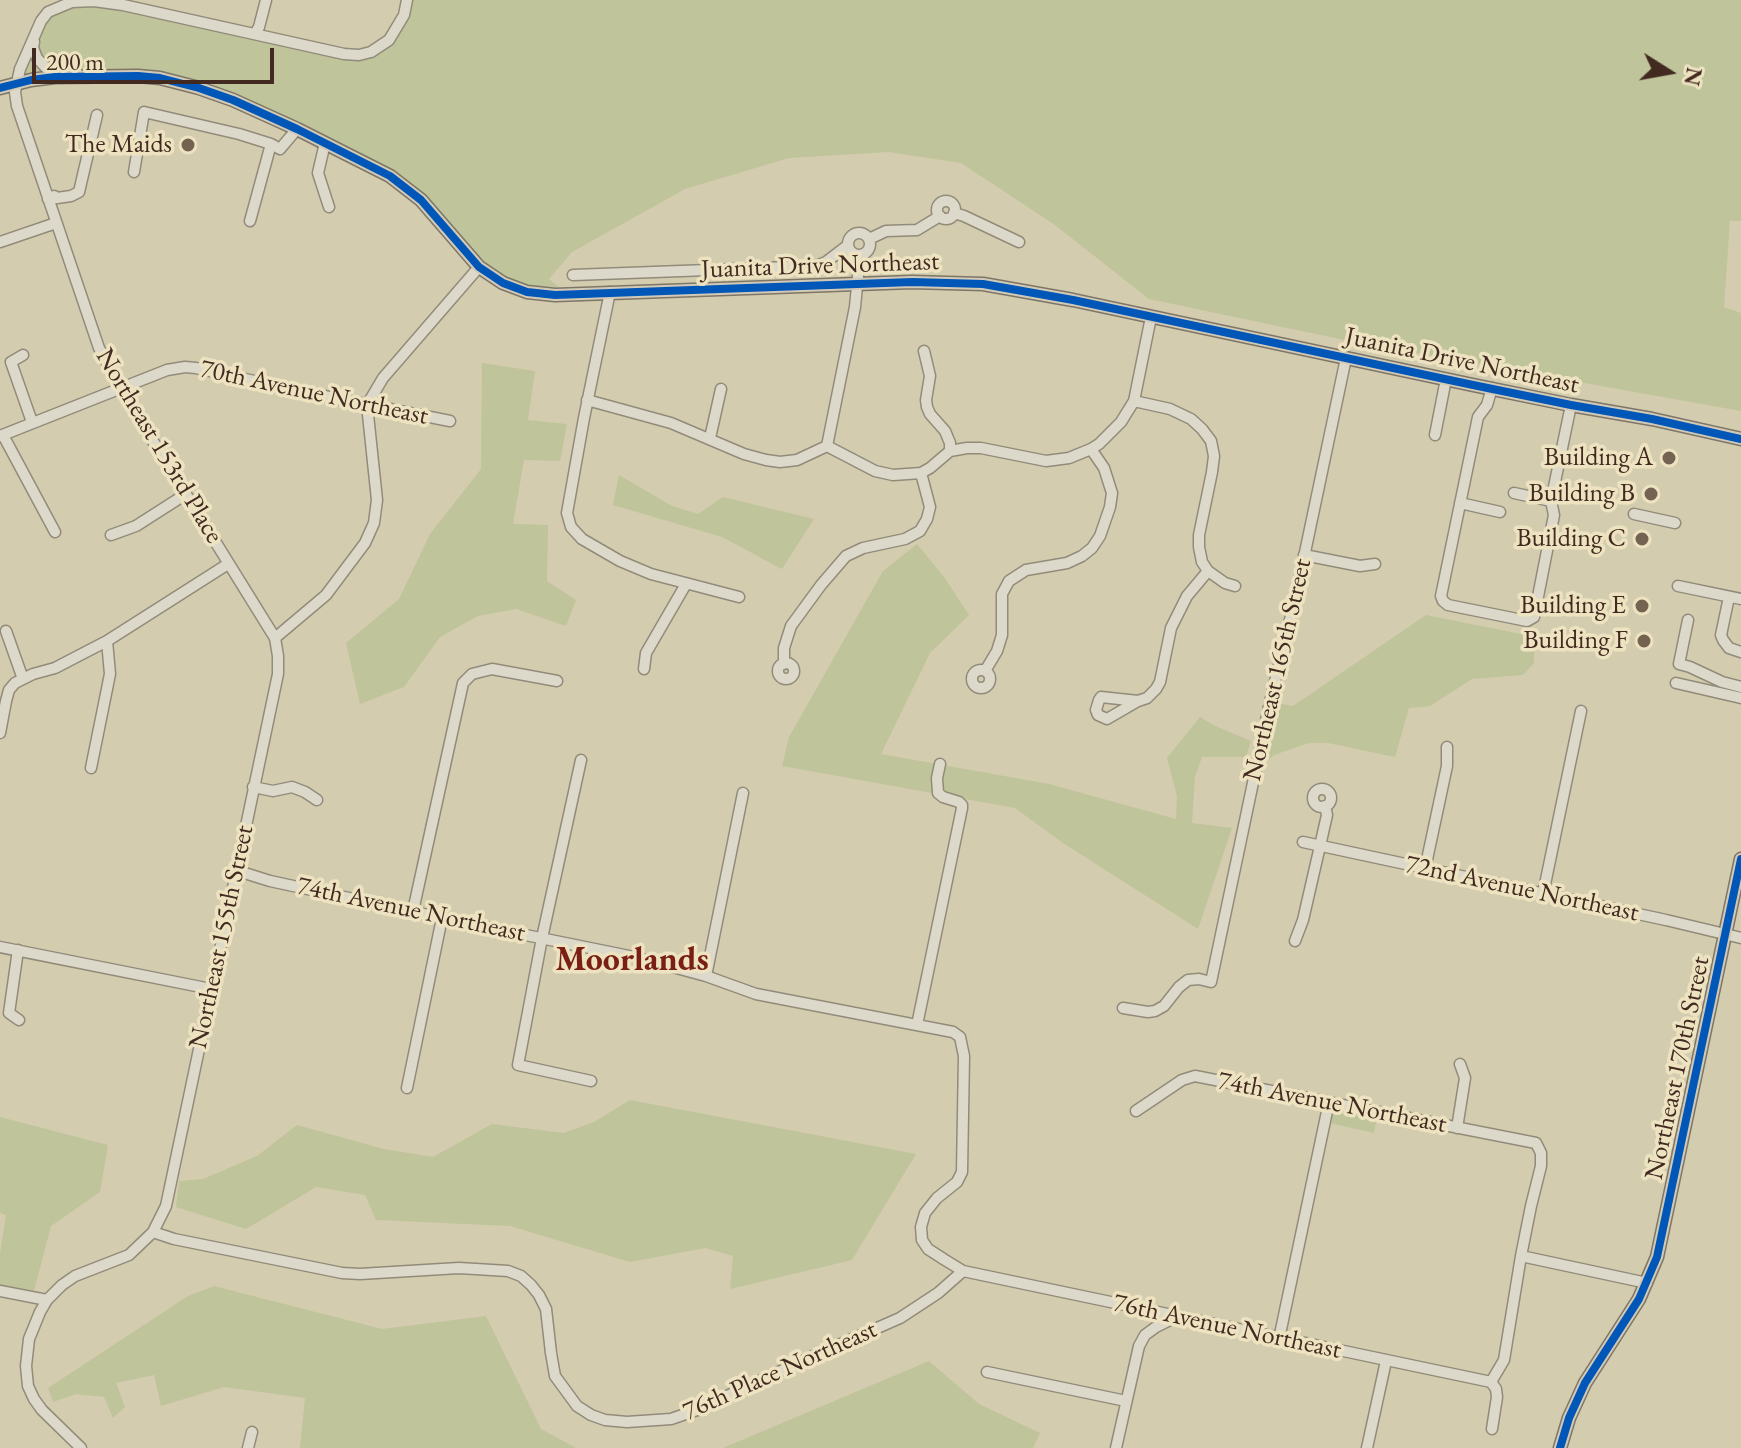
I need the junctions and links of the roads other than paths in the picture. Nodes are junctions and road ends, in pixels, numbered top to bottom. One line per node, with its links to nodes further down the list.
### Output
1 (266, 0): 4 (street)
2 (407, 0): 4 (street)
3 (72, 1): 4 (street); 5 (street)
4 (255, 34)
5 (34, 36): 6 (street); 7 (street)
6 (79, 75): 7 (main road, Juanita Drive Northeast); 10 (main road, Juanita Drive Northeast)
7 (17, 83): 8 (main road, Juanita Drive Northeast); 14 (street, Northeast 153rd Place)
8 (0, 88)
9 (97, 115): 14 (street)
10 (297, 129): 11 (main road, Juanita Drive Northeast); 12 (street)
11 (325, 143): 15 (street); 23 (main road, Juanita Drive Northeast)
12 (271, 144): 13 (street); 16 (street)
13 (134, 172)
14 (48, 199): 17 (street, Northeast 153rd Place)
15 (329, 207)
16 (250, 221)
17 (56, 223): 19 (street); 32 (street, Northeast 153rd Place)
18 (869, 239): 20 (street); 21 (street); 22 (street)
19 (0, 242)
20 (1019, 242)
21 (847, 246): 22 (street); 24 (street)
22 (860, 255): 25 (street)
23 (479, 267): 26 (main road, Juanita Drive Northeast); 37 (street)
24 (573, 275)
25 (858, 284): 26 (main road, Juanita Drive Northeast); 27 (main road, Juanita Drive Northeast); 45 (street)
26 (610, 292): 35 (street)
27 (1151, 317): 30 (main road, Juanita Drive Northeast); 36 (street)
28 (924, 351): 47 (street)
29 (23, 355): 40 (street)
30 (1346, 358): 31 (main road, Juanita Drive Northeast); 58 (street, Northeast 165th Street)
31 (1446, 379): 33 (main road, Juanita Drive Northeast); 42 (street)
32 (120, 388): 37 (street, 70th Avenue Northeast); 40 (street, 70th Avenue Northeast); 50 (street, Northeast 153rd Place)
33 (1492, 388): 38 (main road, Juanita Drive Northeast); 52 (street)
34 (721, 389): 43 (street)
35 (587, 400): 43 (street); 62 (street)
36 (1134, 401): 46 (street); 61 (street)
37 (367, 405): 39 (street, 70th Avenue Northeast); 70 (street)
38 (1571, 405): 44 (main road, Juanita Drive Northeast); 51 (street)
39 (450, 421)
40 (32, 422): 41 (street, 70th Avenue Northeast)
41 (2, 435): 56 (street)
42 (1435, 435)
43 (710, 438): 45 (street)
44 (1741, 439)
45 (827, 446): 48 (street)
46 (1091, 449): 47 (street); 75 (street)
47 (950, 451): 48 (street)
48 (921, 473): 73 (street)
49 (1514, 493): 51 (street)
50 (186, 494): 57 (street); 59 (street, Northeast 153rd Place)
51 (1551, 501): 52 (street)
52 (1460, 503): 53 (street)
53 (1500, 512)
54 (1634, 514): 55 (street)
55 (1675, 523)
56 (55, 532)
57 (111, 535)
58 (1304, 555): 60 (street); 108 (street, Northeast 165th Street)
59 (228, 564): 70 (street, Northeast 153rd Place); 71 (street)
60 (1375, 564)
61 (1208, 571): 63 (street); 81 (street)
62 (686, 584): 65 (street); 74 (street)
63 (1235, 586)
64 (1678, 586): 66 (street)
65 (739, 597)
66 (1729, 597): 67 (street); 72 (street)
67 (1741, 599)
68 (1688, 620): 79 (street)
69 (6, 631): 76 (street)
70 (275, 638): 88 (street, Northeast 155th Street)
71 (107, 641): 76 (street); 87 (street)
72 (1741, 652)
73 (784, 664)
74 (644, 669)
75 (985, 671)
76 (19, 681): 83 (street)
77 (557, 681): 98 (street)
78 (1676, 683): 80 (street)
79 (1741, 687)
80 (1741, 698)
81 (1138, 701)
82 (1581, 711): 97 (street)
83 (0, 733)
84 (1447, 747): 95 (street)
85 (581, 760): 101 (street)
86 (940, 764): 110 (street)
87 (91, 768)
88 (253, 787): 90 (street); 96 (street, Northeast 155th Street)
89 (743, 793): 106 (street)
90 (317, 800)
91 (1325, 806): 93 (street)
92 (1303, 842): 93 (street, 72nd Avenue Northeast)
93 (1320, 846): 95 (street, 72nd Avenue Northeast); 103 (street)
94 (1741, 859): 100 (main road, Northeast 170th Street)
95 (1425, 869): 97 (street, 72nd Avenue Northeast)
96 (235, 870): 98 (street, 74th Avenue Northeast); 107 (street, Northeast 155th Street)
97 (1543, 894): 100 (street, 72nd Avenue Northeast)
98 (413, 911): 99 (street, 74th Avenue Northeast)
99 (442, 918): 101 (street, 74th Avenue Northeast); 113 (street)
100 (1726, 934): 102 (street, 72nd Avenue Northeast); 120 (main road, Northeast 170th Street)
101 (542, 938): 106 (street, 74th Avenue Northeast); 112 (street)
102 (1741, 938)
103 (1295, 941)
104 (0, 947): 105 (street)
105 (18, 950): 107 (street); 109 (street)
106 (706, 976): 110 (street, 74th Avenue Northeast)
107 (211, 989): 117 (street, Northeast 155th Street)
108 (1123, 1008)
109 (19, 1020)
110 (917, 1025): 119 (street, 74th Avenue Northeast)
111 (1460, 1064): 116 (street)
112 (591, 1081)
113 (407, 1088)
114 (1329, 1102): 115 (street, 74th Avenue Northeast); 116 (street, 74th Avenue Northeast); 124 (street)
115 (1136, 1111)
116 (1457, 1128): 118 (street, 74th Avenue Northeast)
117 (153, 1232): 119 (street, 76th Place Northeast); 122 (street)
118 (1521, 1256): 120 (street); 127 (street)
119 (963, 1271): 123 (street, 76th Avenue Northeast)
120 (1647, 1283): 135 (main road, Northeast 170th Street)
121 (0, 1291): 122 (street)
122 (47, 1300): 131 (street)
123 (1178, 1316): 124 (street, 76th Avenue Northeast); 128 (street)
124 (1279, 1339): 125 (street, 76th Avenue Northeast)
125 (1386, 1361): 127 (street, 76th Avenue Northeast); 134 (street)
126 (987, 1372): 128 (street)
127 (1491, 1382): 129 (street)
128 (1126, 1401): 133 (street)
129 (1492, 1429)
130 (252, 1432): 132 (street)
131 (81, 1448)
132 (248, 1448)
133 (1116, 1448)
134 (1367, 1448)
135 (1560, 1448)

